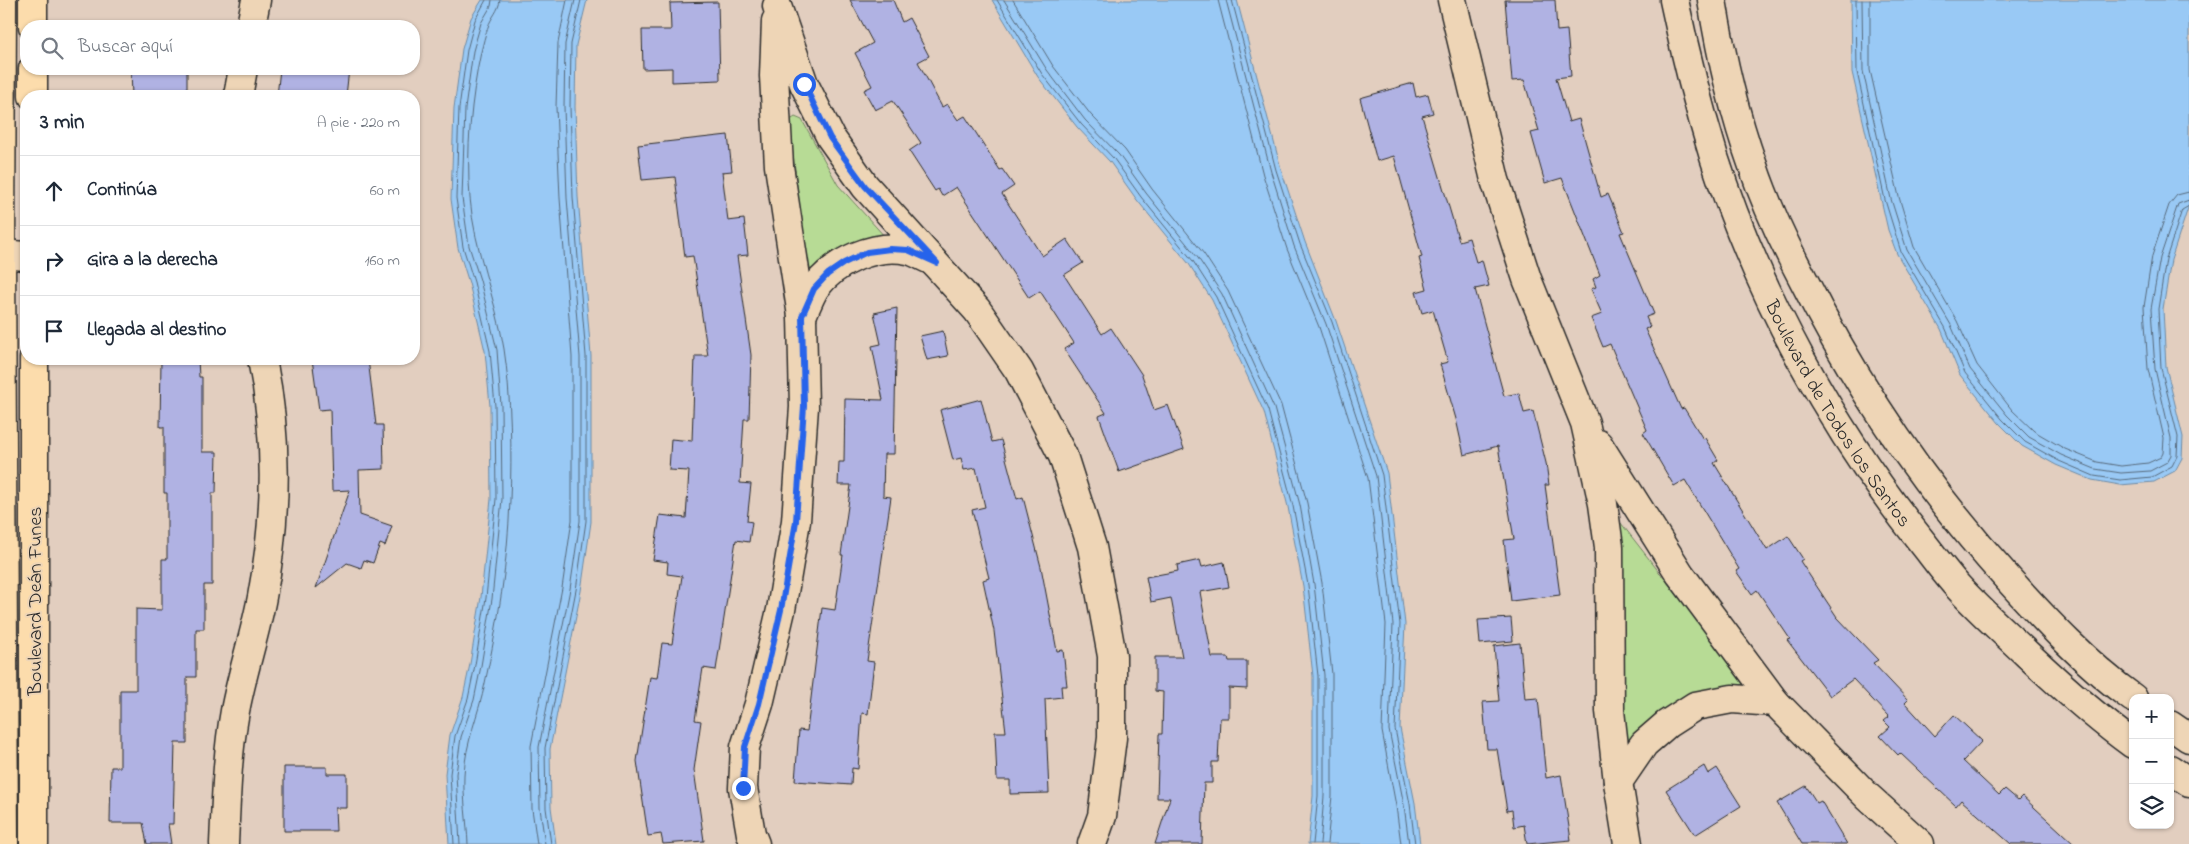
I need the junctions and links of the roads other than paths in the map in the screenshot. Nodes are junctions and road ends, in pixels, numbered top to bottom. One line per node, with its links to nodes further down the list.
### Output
1 (2, 0): 14 (main road, Boulevard Deán Funes)
2 (33, 0): 8 (main road)
3 (256, 0): 9 (street)
4 (1452, 0): 19 (street)
5 (1674, 0): 24 (street, Boulevard de Todos los Santos)
6 (1712, 0): 20 (street, Boulevard de Todos los Santos)
7 (777, 3): 15 (street); 16 (street)
8 (33, 20)
9 (252, 20)
10 (33, 75): 12 (main road)
11 (242, 75): 13 (street)
12 (33, 90)
13 (239, 90)
14 (9, 255): 28 (main road, Boulevard Deán Funes)
15 (937, 263): 16 (street); 32 (street)
16 (802, 316): 31 (street)
17 (34, 365): 29 (main road, Boulevard Deán Funes)
18 (263, 365): 30 (street)
19 (1585, 423): 21 (street); 26 (street)
20 (2129, 695)
21 (1776, 702): 26 (street); 34 (street)
22 (2174, 728): 23 (street)
23 (2189, 738)
24 (2129, 741)
25 (2174, 773): 27 (street)
26 (1618, 782): 33 (street)
27 (2189, 782)
28 (4, 844)
29 (34, 844)
30 (224, 844)
31 (755, 844)
32 (1092, 844)
33 (1628, 844)
34 (1920, 844)

